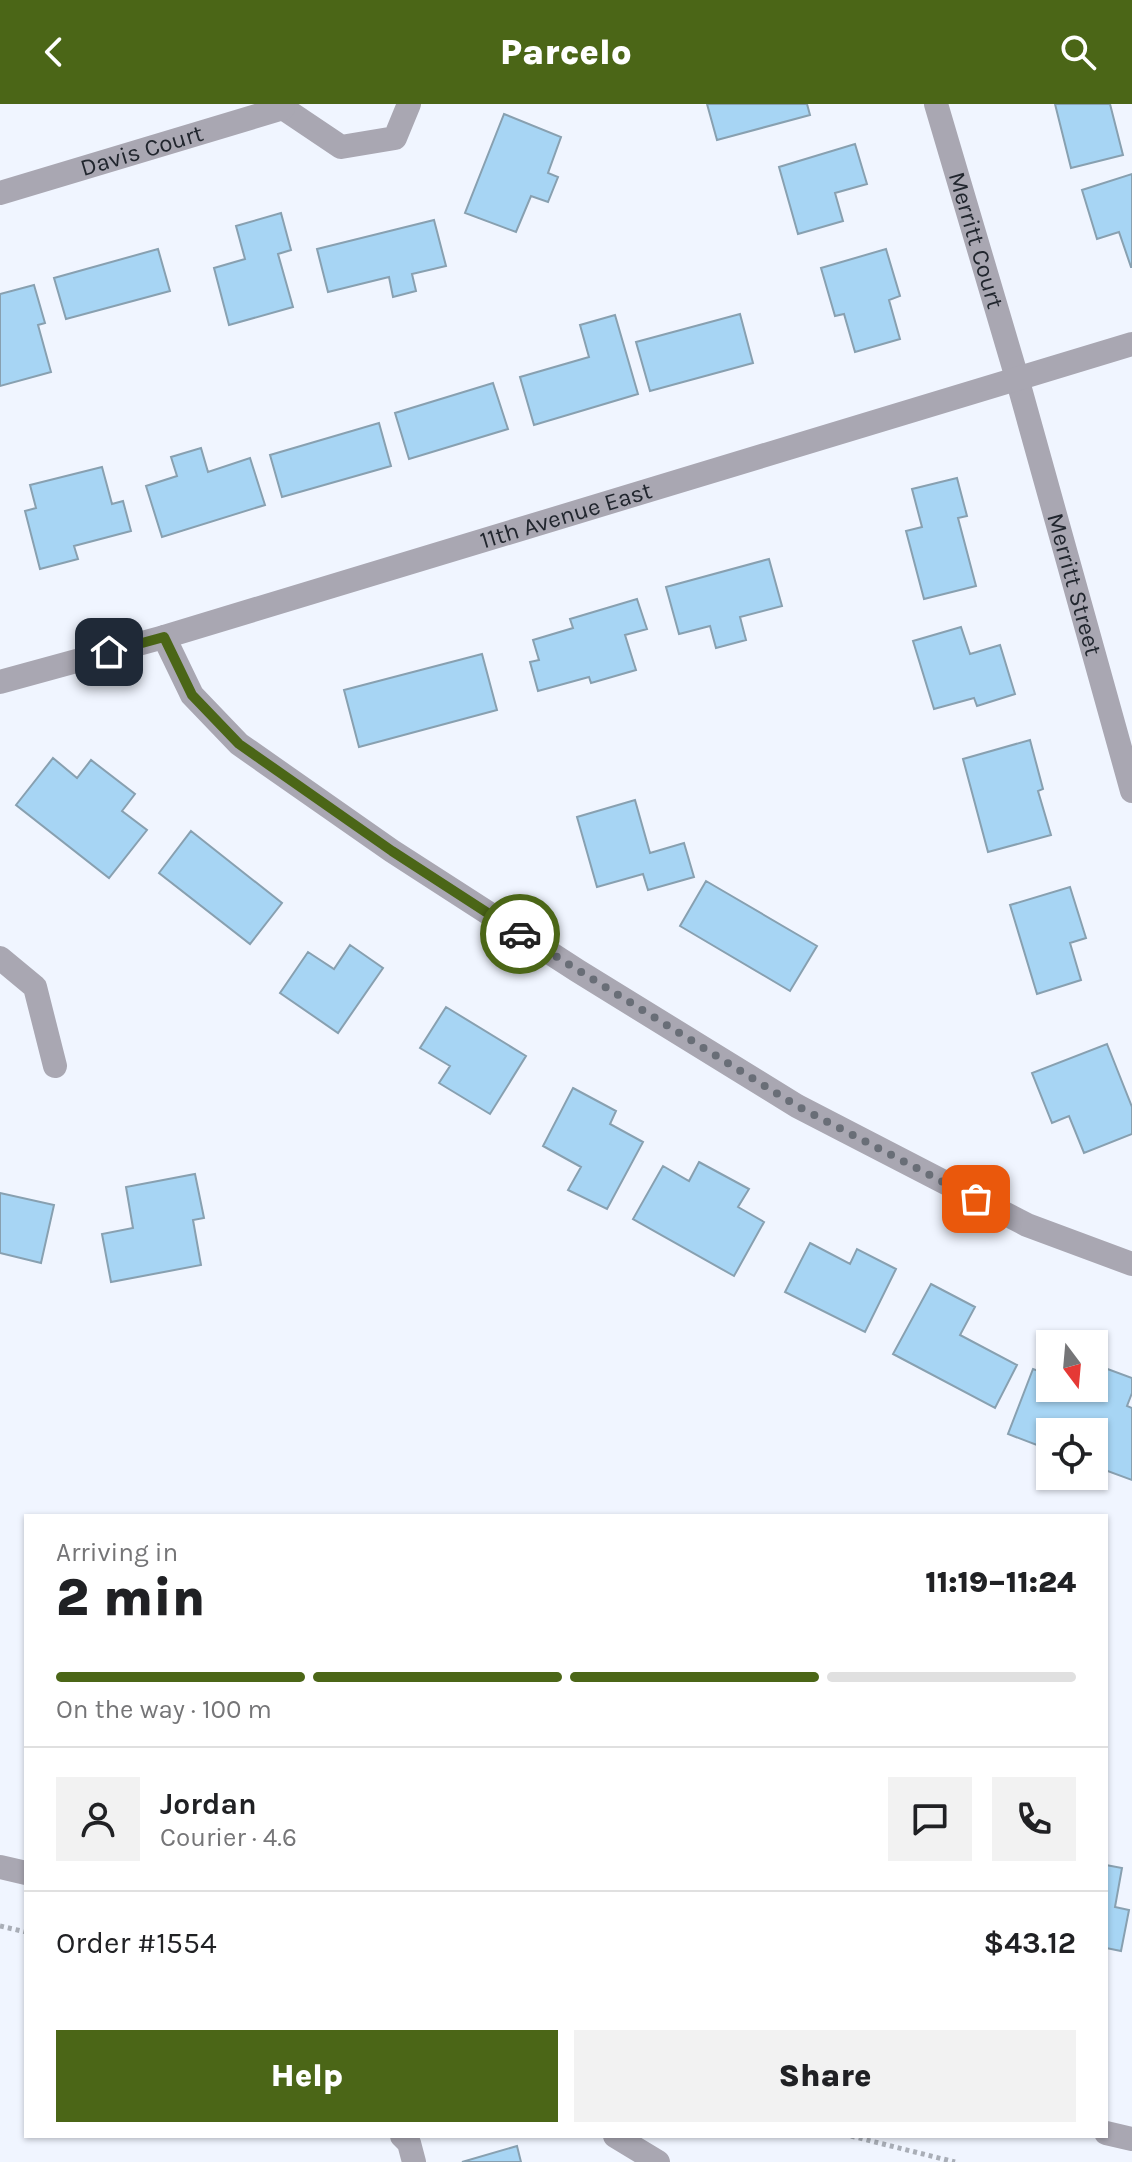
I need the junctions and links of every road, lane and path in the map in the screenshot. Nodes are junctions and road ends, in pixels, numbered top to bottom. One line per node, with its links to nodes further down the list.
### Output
1 (409, 104): 3 (street, Davis Court)
2 (936, 104): 6 (street, Merritt Court)
3 (284, 106): 4 (street, Davis Court)
4 (0, 193)
5 (1132, 344): 6 (street, 11th Avenue East)
6 (1017, 378): 7 (street, 11th Avenue East); 9 (street, Merritt Street)
7 (164, 637): 8 (street, 11th Avenue East); 12 (street)
8 (0, 682)
9 (1132, 791)
10 (0, 958): 11 (street)
11 (55, 1066)
12 (1132, 1264)
13 (0, 1867): 14 (street)
14 (24, 1873)
15 (0, 1926): 16 (path)
16 (24, 1932)
17 (1108, 2133): 21 (street)
18 (404, 2138): 22 (street)
19 (618, 2138): 23 (street)
20 (859, 2138): 24 (path)
21 (1132, 2139)
22 (414, 2162)
23 (658, 2162)
24 (955, 2162)

